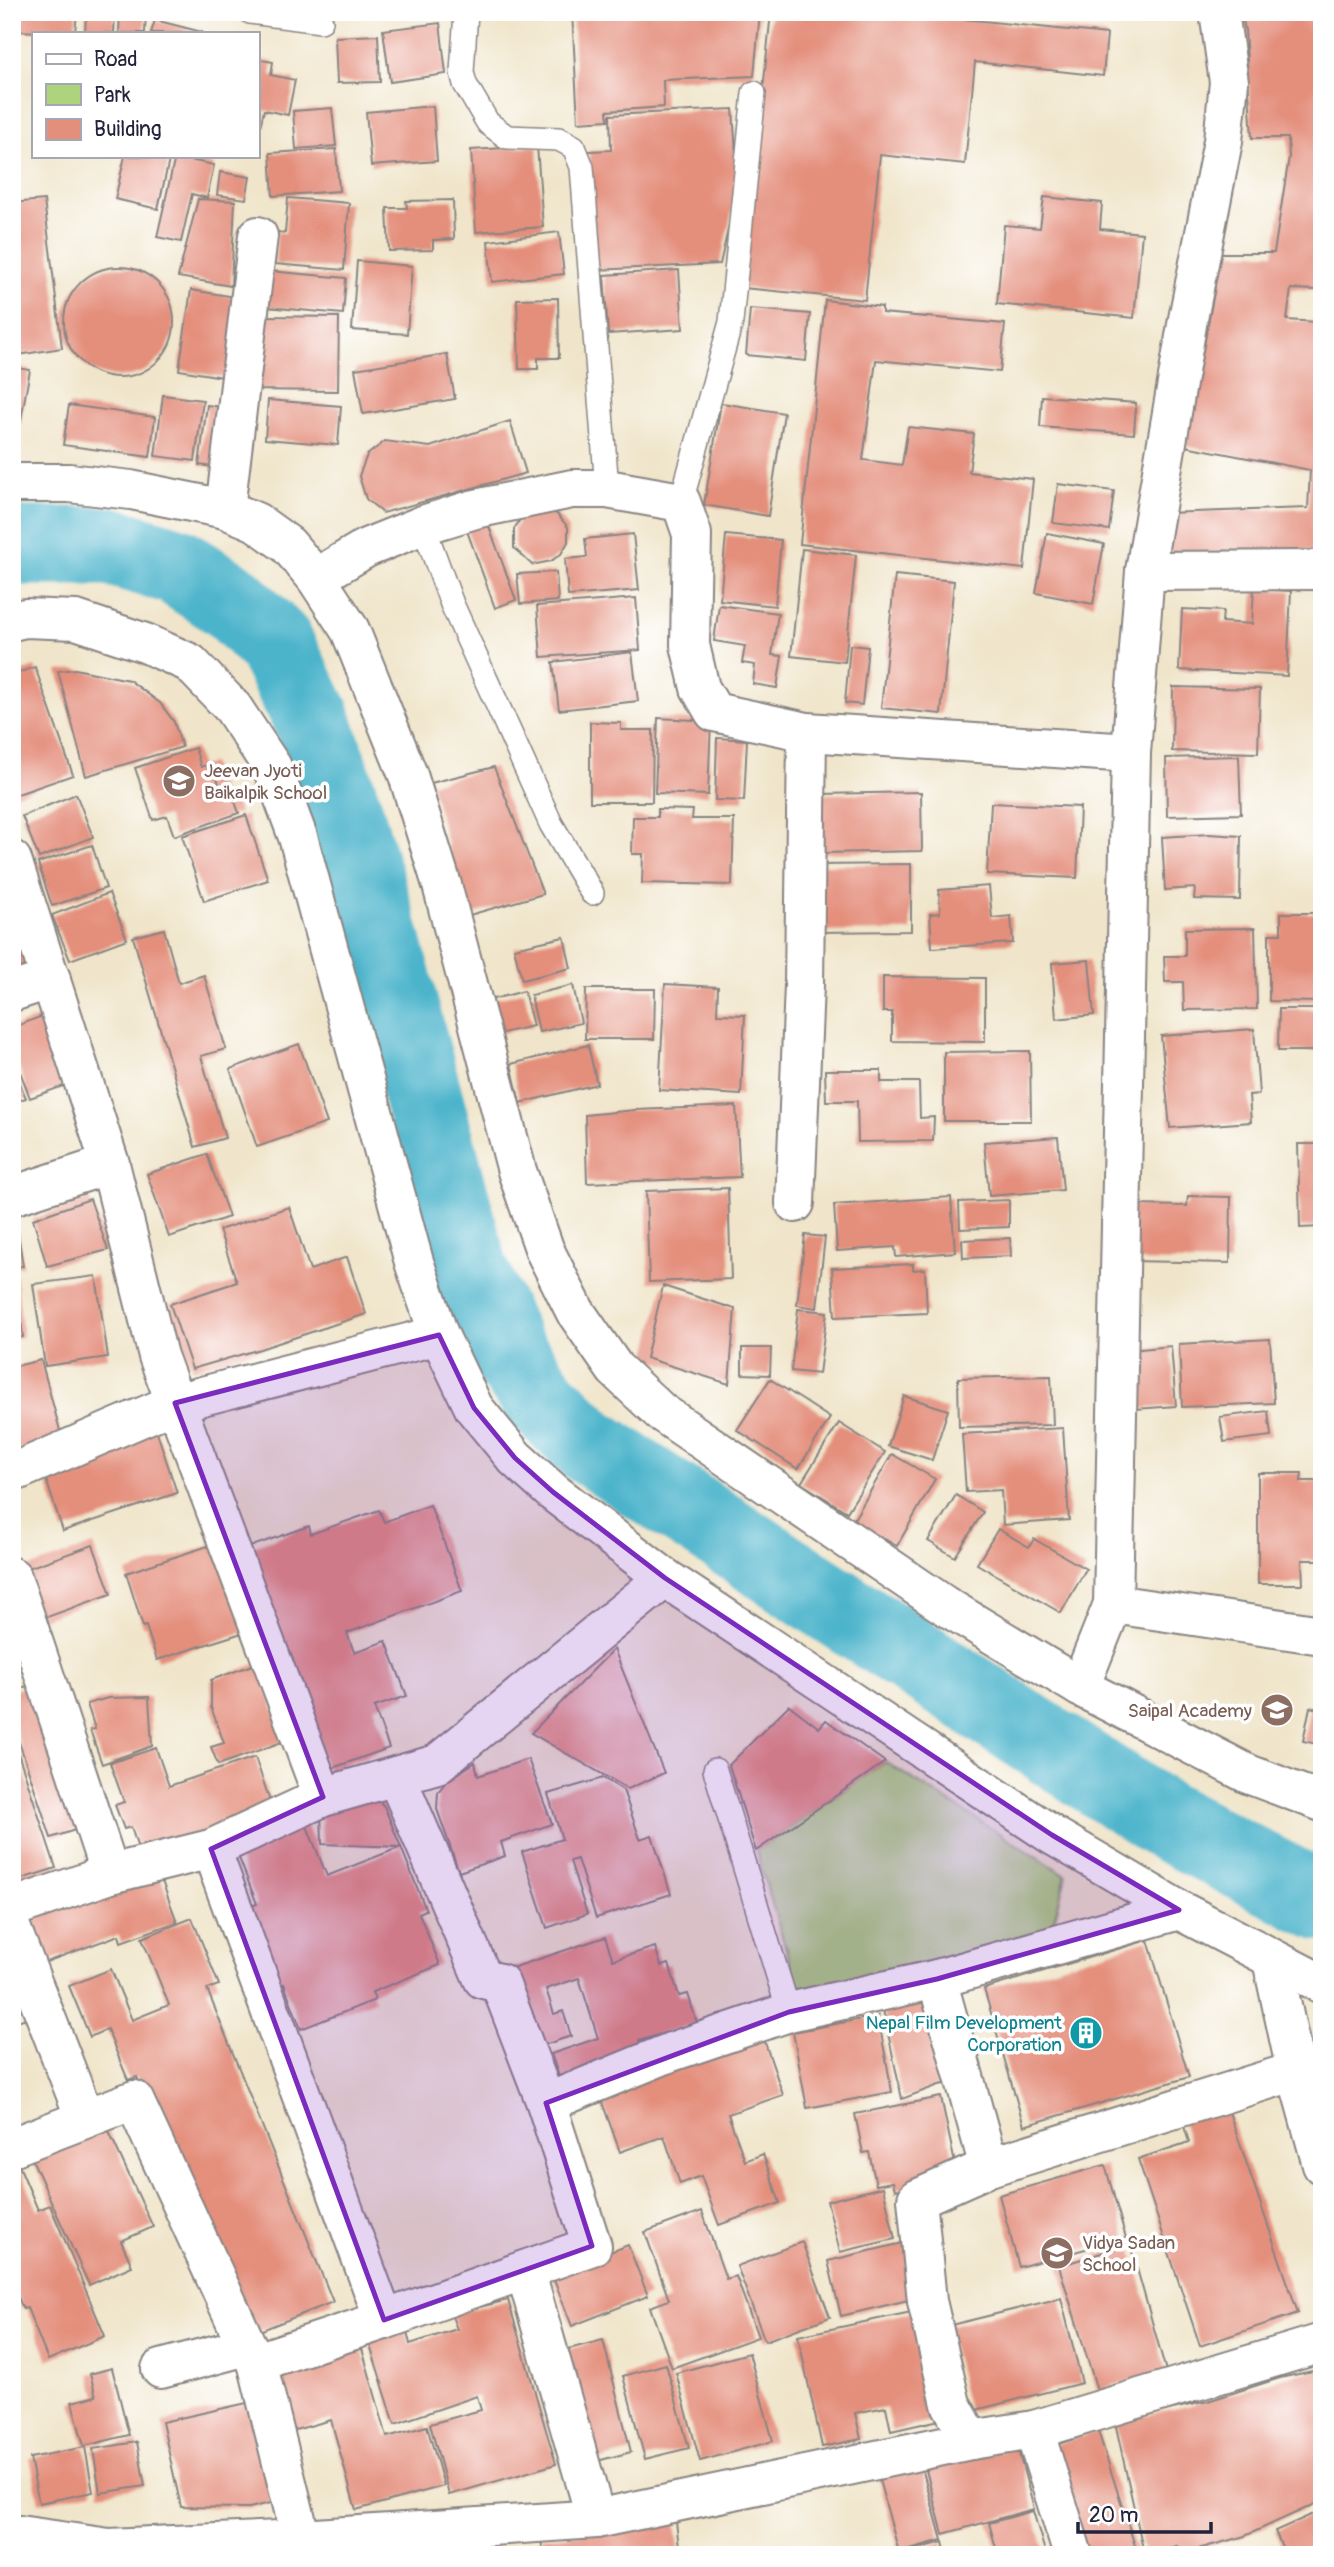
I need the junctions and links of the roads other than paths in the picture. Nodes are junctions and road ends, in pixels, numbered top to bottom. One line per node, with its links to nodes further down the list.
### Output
1 (250, 12): 4 (lane)
2 (466, 12): 8 (lane)
3 (1219, 12): 13 (street)
4 (321, 21)
5 (754, 93): 9 (lane)
6 (258, 236): 10 (street)
7 (12, 483): 10 (street)
8 (607, 489): 9 (street); 11 (street)
9 (681, 502): 16 (street)
10 (225, 509): 14 (street)
11 (422, 525): 14 (street); 19 (lane)
12 (1322, 570): 13 (street)
13 (1145, 571): 17 (street)
14 (316, 578): 32 (street)
15 (12, 621): 25 (street)
16 (807, 732): 17 (street); 24 (street)
17 (1131, 753): 30 (street)
18 (12, 860): 20 (street)
19 (592, 893)
20 (51, 979): 21 (street); 22 (street)
21 (12, 992)
22 (110, 1164): 23 (street); 26 (street)
23 (12, 1196)
24 (795, 1203)
25 (439, 1335): 26 (street); 29 (street)
26 (175, 1403): 27 (street); 35 (street)
27 (12, 1473)
28 (12, 1577): 38 (street)
29 (665, 1578): 34 (street); 40 (street)
30 (1113, 1604): 31 (street); 32 (street)
31 (1322, 1635)
32 (1080, 1688): 36 (street)
33 (715, 1770): 45 (lane)
34 (396, 1776): 35 (street); 47 (street)
35 (323, 1797): 37 (street)
36 (1322, 1802)
37 (211, 1849): 38 (street); 53 (street)
38 (110, 1874): 39 (street)
39 (12, 1908)
40 (1179, 1910): 42 (street); 43 (street)
41 (12, 1930): 48 (street)
42 (1272, 1960): 44 (street); 46 (street)
43 (937, 1979): 45 (street); 51 (street)
44 (1322, 1984)
45 (789, 2012): 47 (street)
46 (1296, 2071): 50 (street); 51 (street)
47 (546, 2103): 52 (street)
48 (85, 2118): 49 (street); 55 (street)
49 (12, 2147)
50 (1322, 2165)
51 (989, 2167): 58 (street)
52 (525, 2270): 53 (street); 59 (street)
53 (384, 2320): 55 (street)
54 (1322, 2343): 57 (street)
55 (252, 2354): 56 (street); 61 (street)
56 (161, 2368)
57 (1034, 2430): 58 (street); 62 (street)
58 (971, 2440): 59 (street)
59 (596, 2519): 61 (street)
60 (12, 2534): 61 (street)
61 (301, 2539)
62 (1073, 2555)

